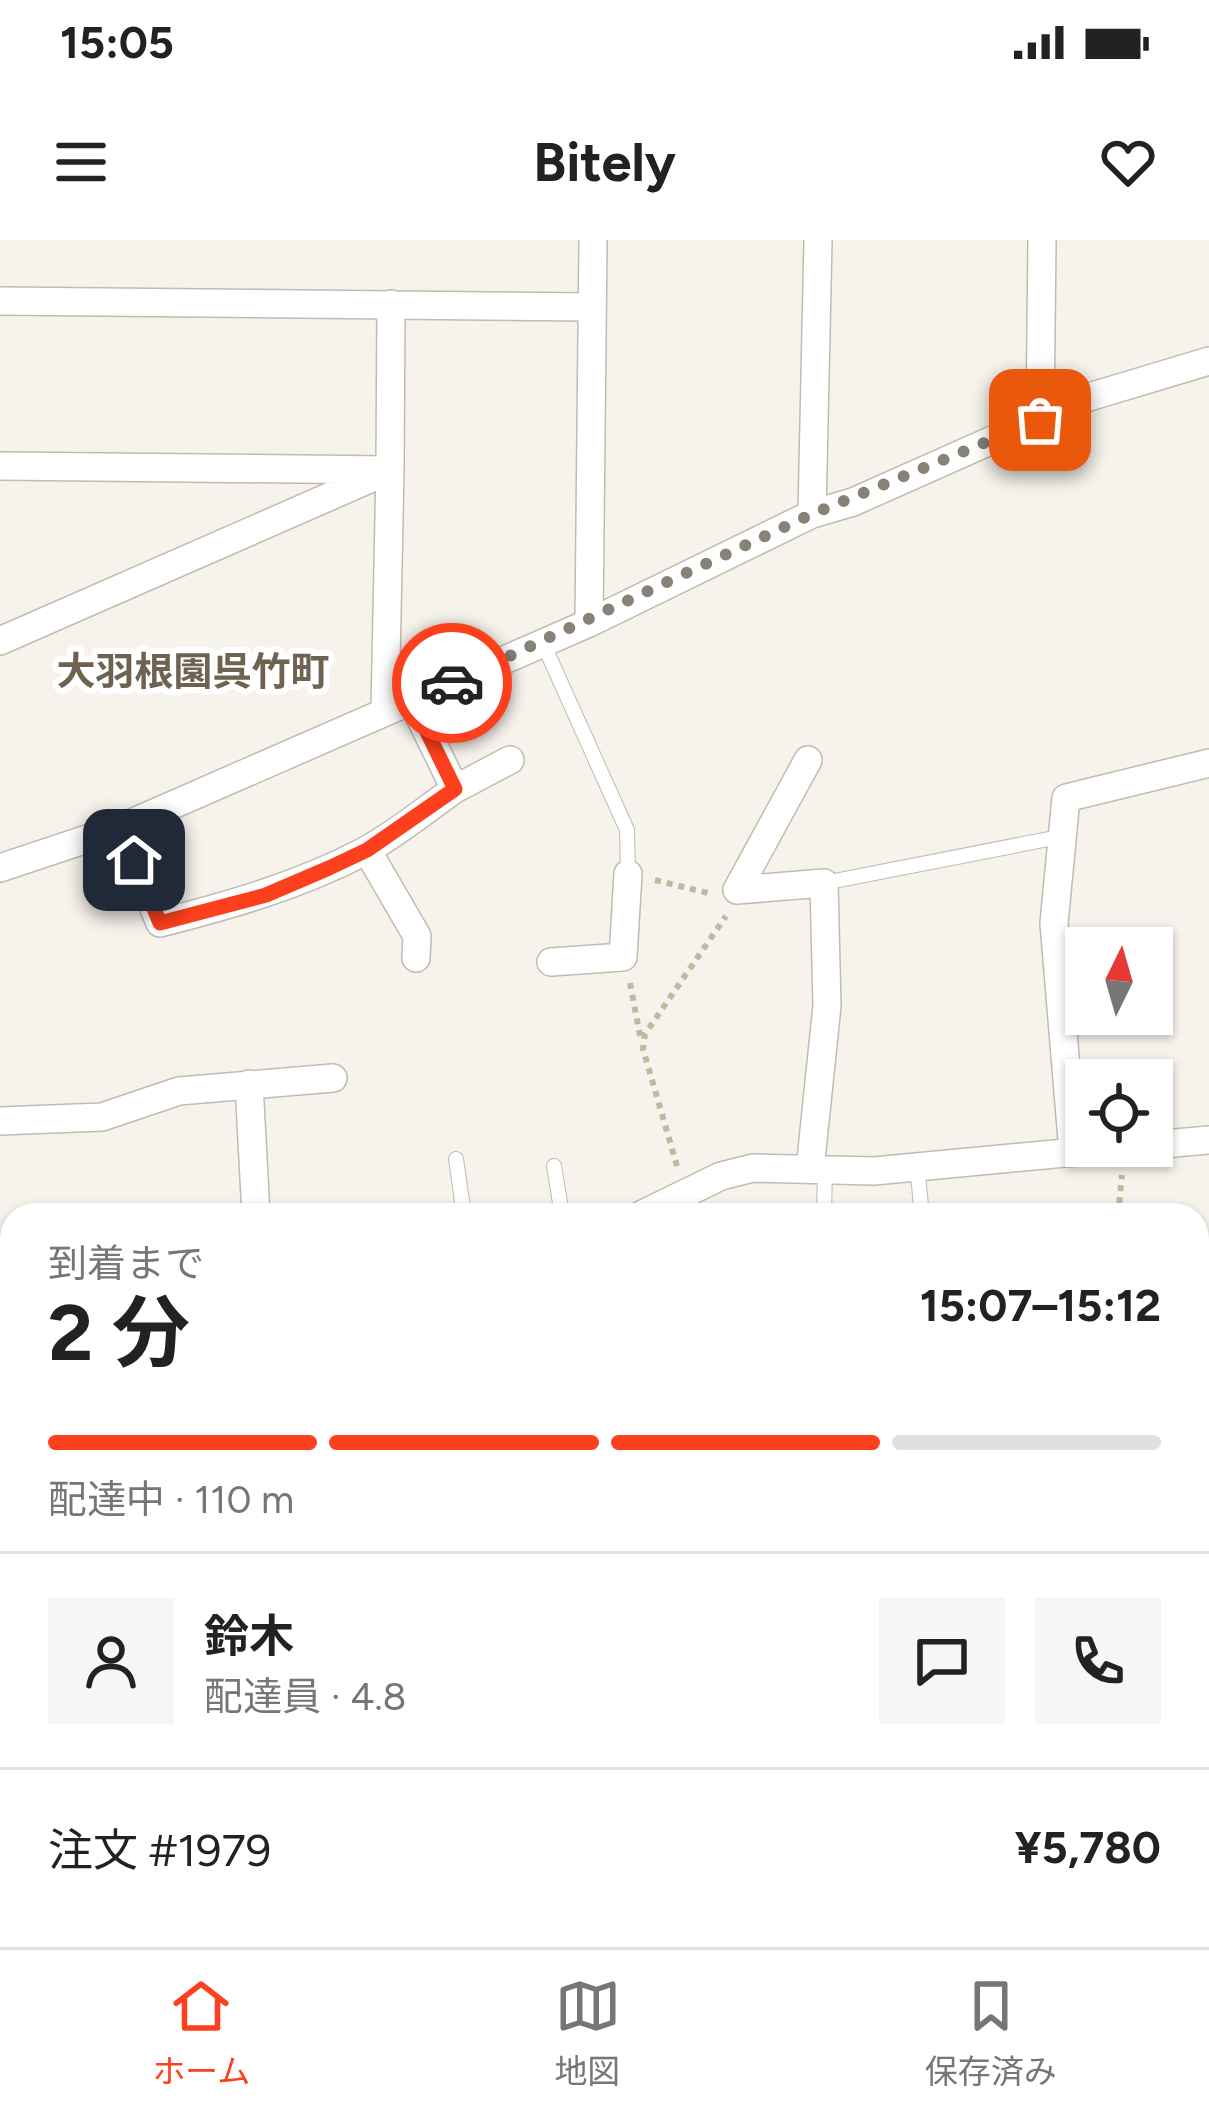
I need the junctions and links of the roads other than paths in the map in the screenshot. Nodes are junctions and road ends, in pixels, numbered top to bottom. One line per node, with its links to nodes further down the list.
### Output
1 (593, 240): 6 (street)
2 (818, 240): 11 (street)
3 (1042, 240): 8 (street)
4 (0, 302): 5 (street)
5 (391, 304): 6 (street); 10 (street)
6 (592, 307): 12 (street)
7 (1209, 361): 8 (street)
8 (1040, 420): 11 (street)
9 (0, 466): 10 (street)
10 (390, 470): 13 (street); 15 (street)
11 (812, 514): 12 (street)
12 (589, 622): 14 (street)
13 (0, 641)
14 (543, 643): 15 (street); 24 (lane)
15 (398, 706): 19 (street); 20 (street)
16 (510, 760): 19 (street)
17 (808, 760): 25 (street)
18 (1209, 763): 21 (street)
19 (455, 789): 22 (street)
20 (121, 828): 22 (street); 23 (street)
21 (1059, 837): 25 (lane); 28 (street)
22 (367, 850): 26 (street)
23 (0, 868)
24 (628, 874): 27 (street)
25 (824, 883): 38 (street)
26 (416, 958)
27 (551, 962)
28 (1065, 1059)
29 (333, 1078): 30 (street)
30 (249, 1084): 31 (street); 39 (street)
31 (0, 1121)
32 (1209, 1140): 33 (street)
33 (1173, 1143)
34 (1065, 1153): 37 (street)
35 (456, 1159): 40 (lane)
36 (554, 1166): 41 (lane)
37 (917, 1166): 38 (street); 44 (lane)
38 (818, 1170): 42 (street); 43 (lane)
39 (255, 1203)
40 (462, 1203)
41 (560, 1203)
42 (665, 1203)
43 (822, 1203)
44 (921, 1203)

